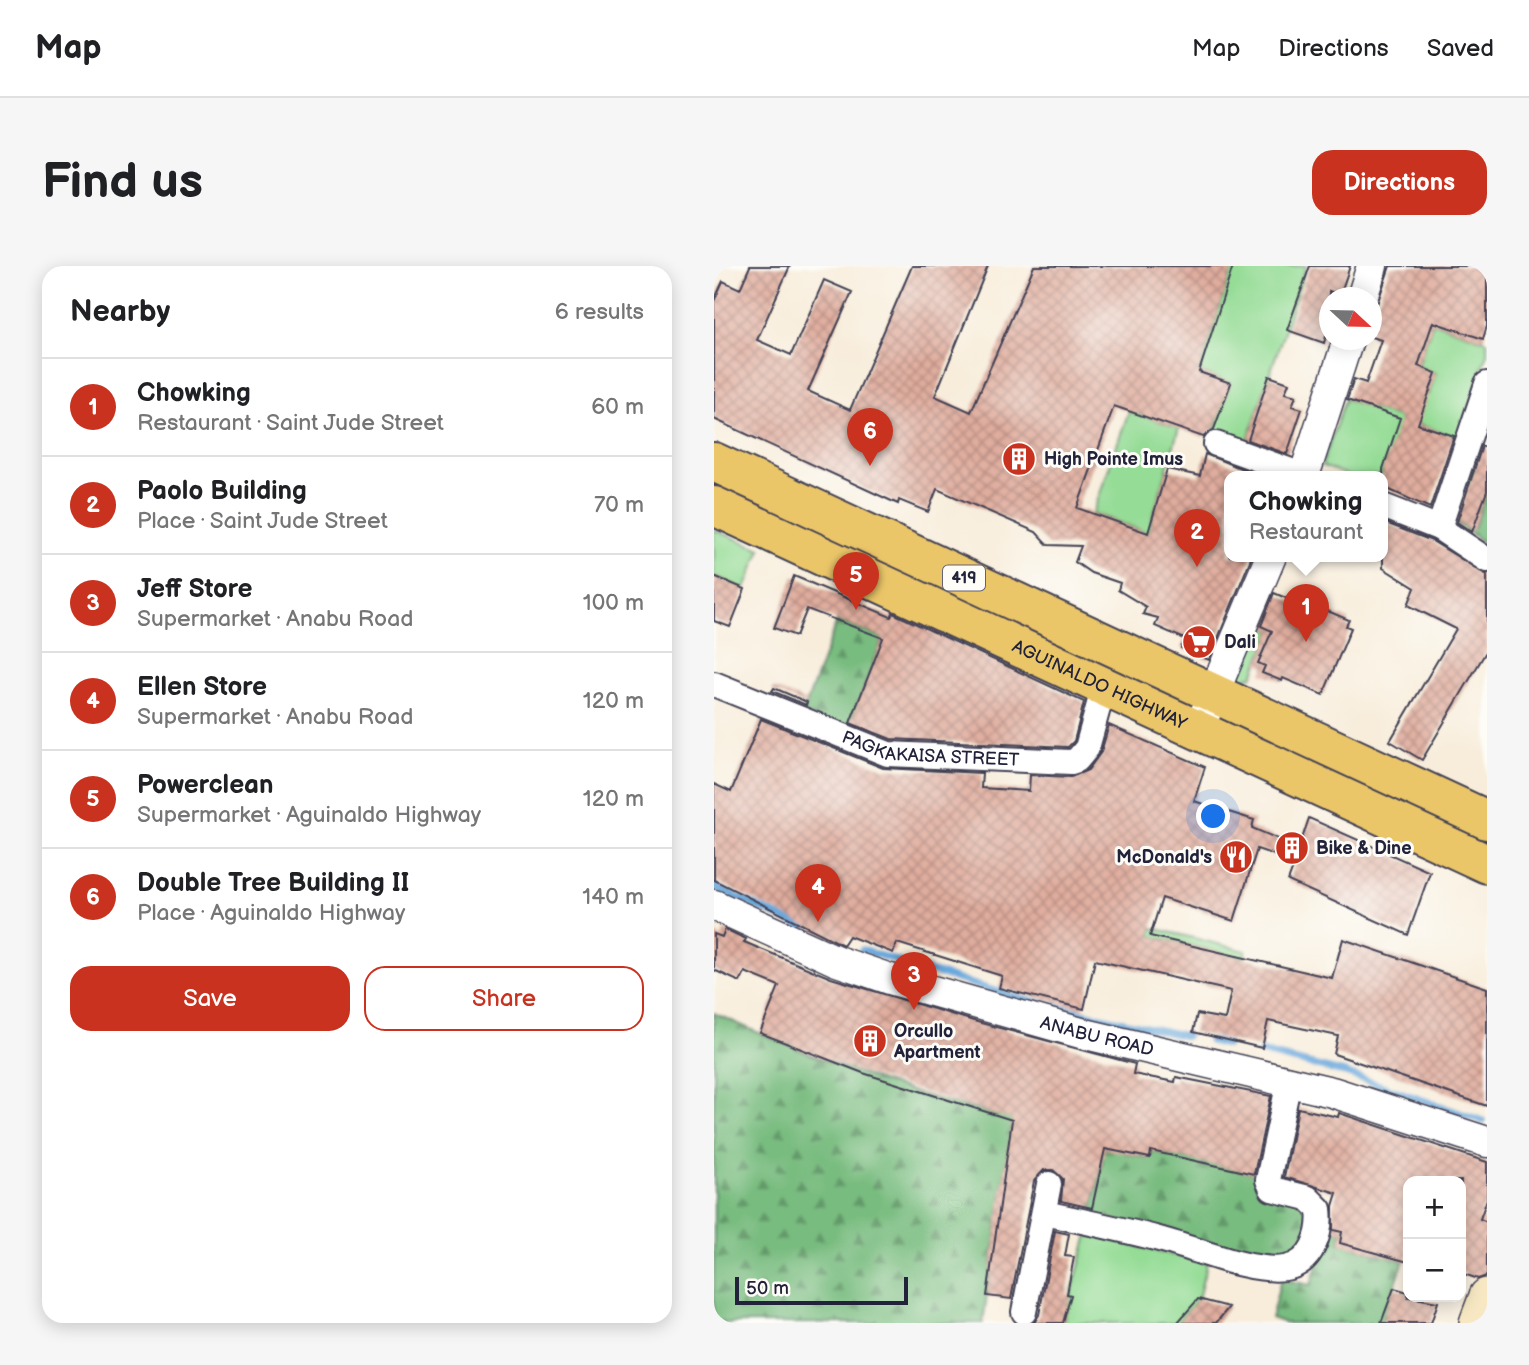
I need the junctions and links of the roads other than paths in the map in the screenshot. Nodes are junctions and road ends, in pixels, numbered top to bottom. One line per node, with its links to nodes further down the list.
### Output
1 (1372, 266): 2 (street)
2 (1365, 287)
3 (1345, 350): 8 (street)
4 (1487, 384): 11 (street)
5 (1216, 444): 7 (street)
6 (714, 463): 16 (highway, 419)
7 (1290, 471)
8 (1306, 471)
9 (714, 506): 15 (highway, AGUINALDO HIGHWAY / 419)
10 (1388, 508): 11 (street)
11 (1439, 528): 12 (street)
12 (1487, 559)
13 (1269, 562): 16 (street)
14 (714, 684): 15 (street, PAGKAKAISA STREET)
15 (1104, 686): 17 (highway, AGUINALDO HIGHWAY / 419)
16 (1214, 693): 17 (street); 18 (highway, 419)
17 (1198, 730): 19 (highway, AGUINALDO HIGHWAY / 419)
18 (1487, 820)
19 (1487, 864)
20 (714, 905): 21 (street, ANABU ROAD)
21 (1289, 1082): 22 (street, ANABU ROAD); 24 (street)
22 (1487, 1142)
23 (1049, 1184): 24 (street)
24 (1044, 1213): 26 (street)
25 (1487, 1296): 27 (main road)
26 (1024, 1312)
27 (1477, 1323)

